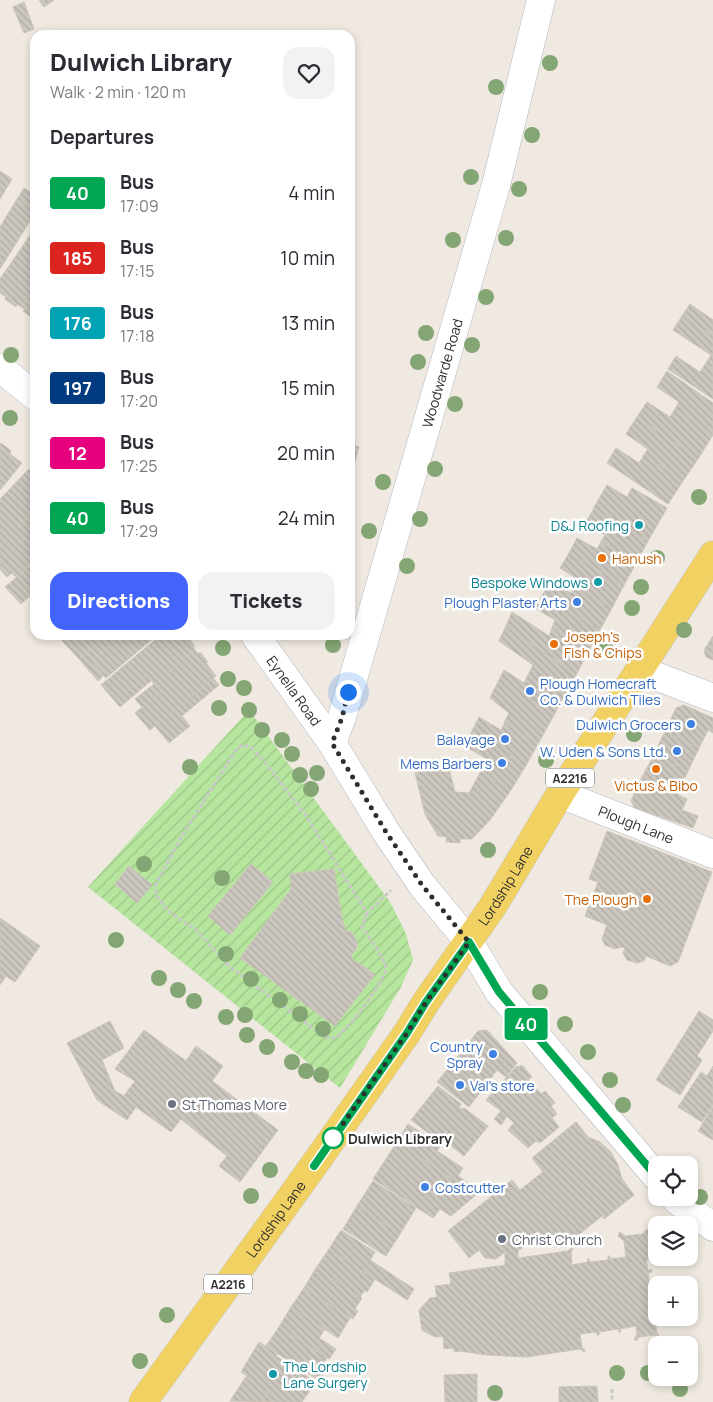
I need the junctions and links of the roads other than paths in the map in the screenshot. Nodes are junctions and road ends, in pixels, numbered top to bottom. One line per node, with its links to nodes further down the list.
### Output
1 (541, 0): 8 (street, Woodwarde Road)
2 (0, 368): 3 (street)
3 (30, 392)
4 (713, 555): 6 (main road, Lordship Lane / A2216)
5 (258, 640): 8 (street, Eynella Road)
6 (640, 670): 7 (street); 9 (main road, Lordship Lane / A2216)
7 (713, 698)
8 (332, 743): 11 (street, Eynella Road)
9 (560, 794): 10 (street, Plough Lane); 11 (main road, Lordship Lane / A2216)
10 (713, 854)
11 (469, 942): 12 (street, Eynella Road); 15 (main road, Lordship Lane / A2216)
12 (648, 1167)
13 (684, 1206): 14 (street)
14 (713, 1227)
15 (143, 1402)

